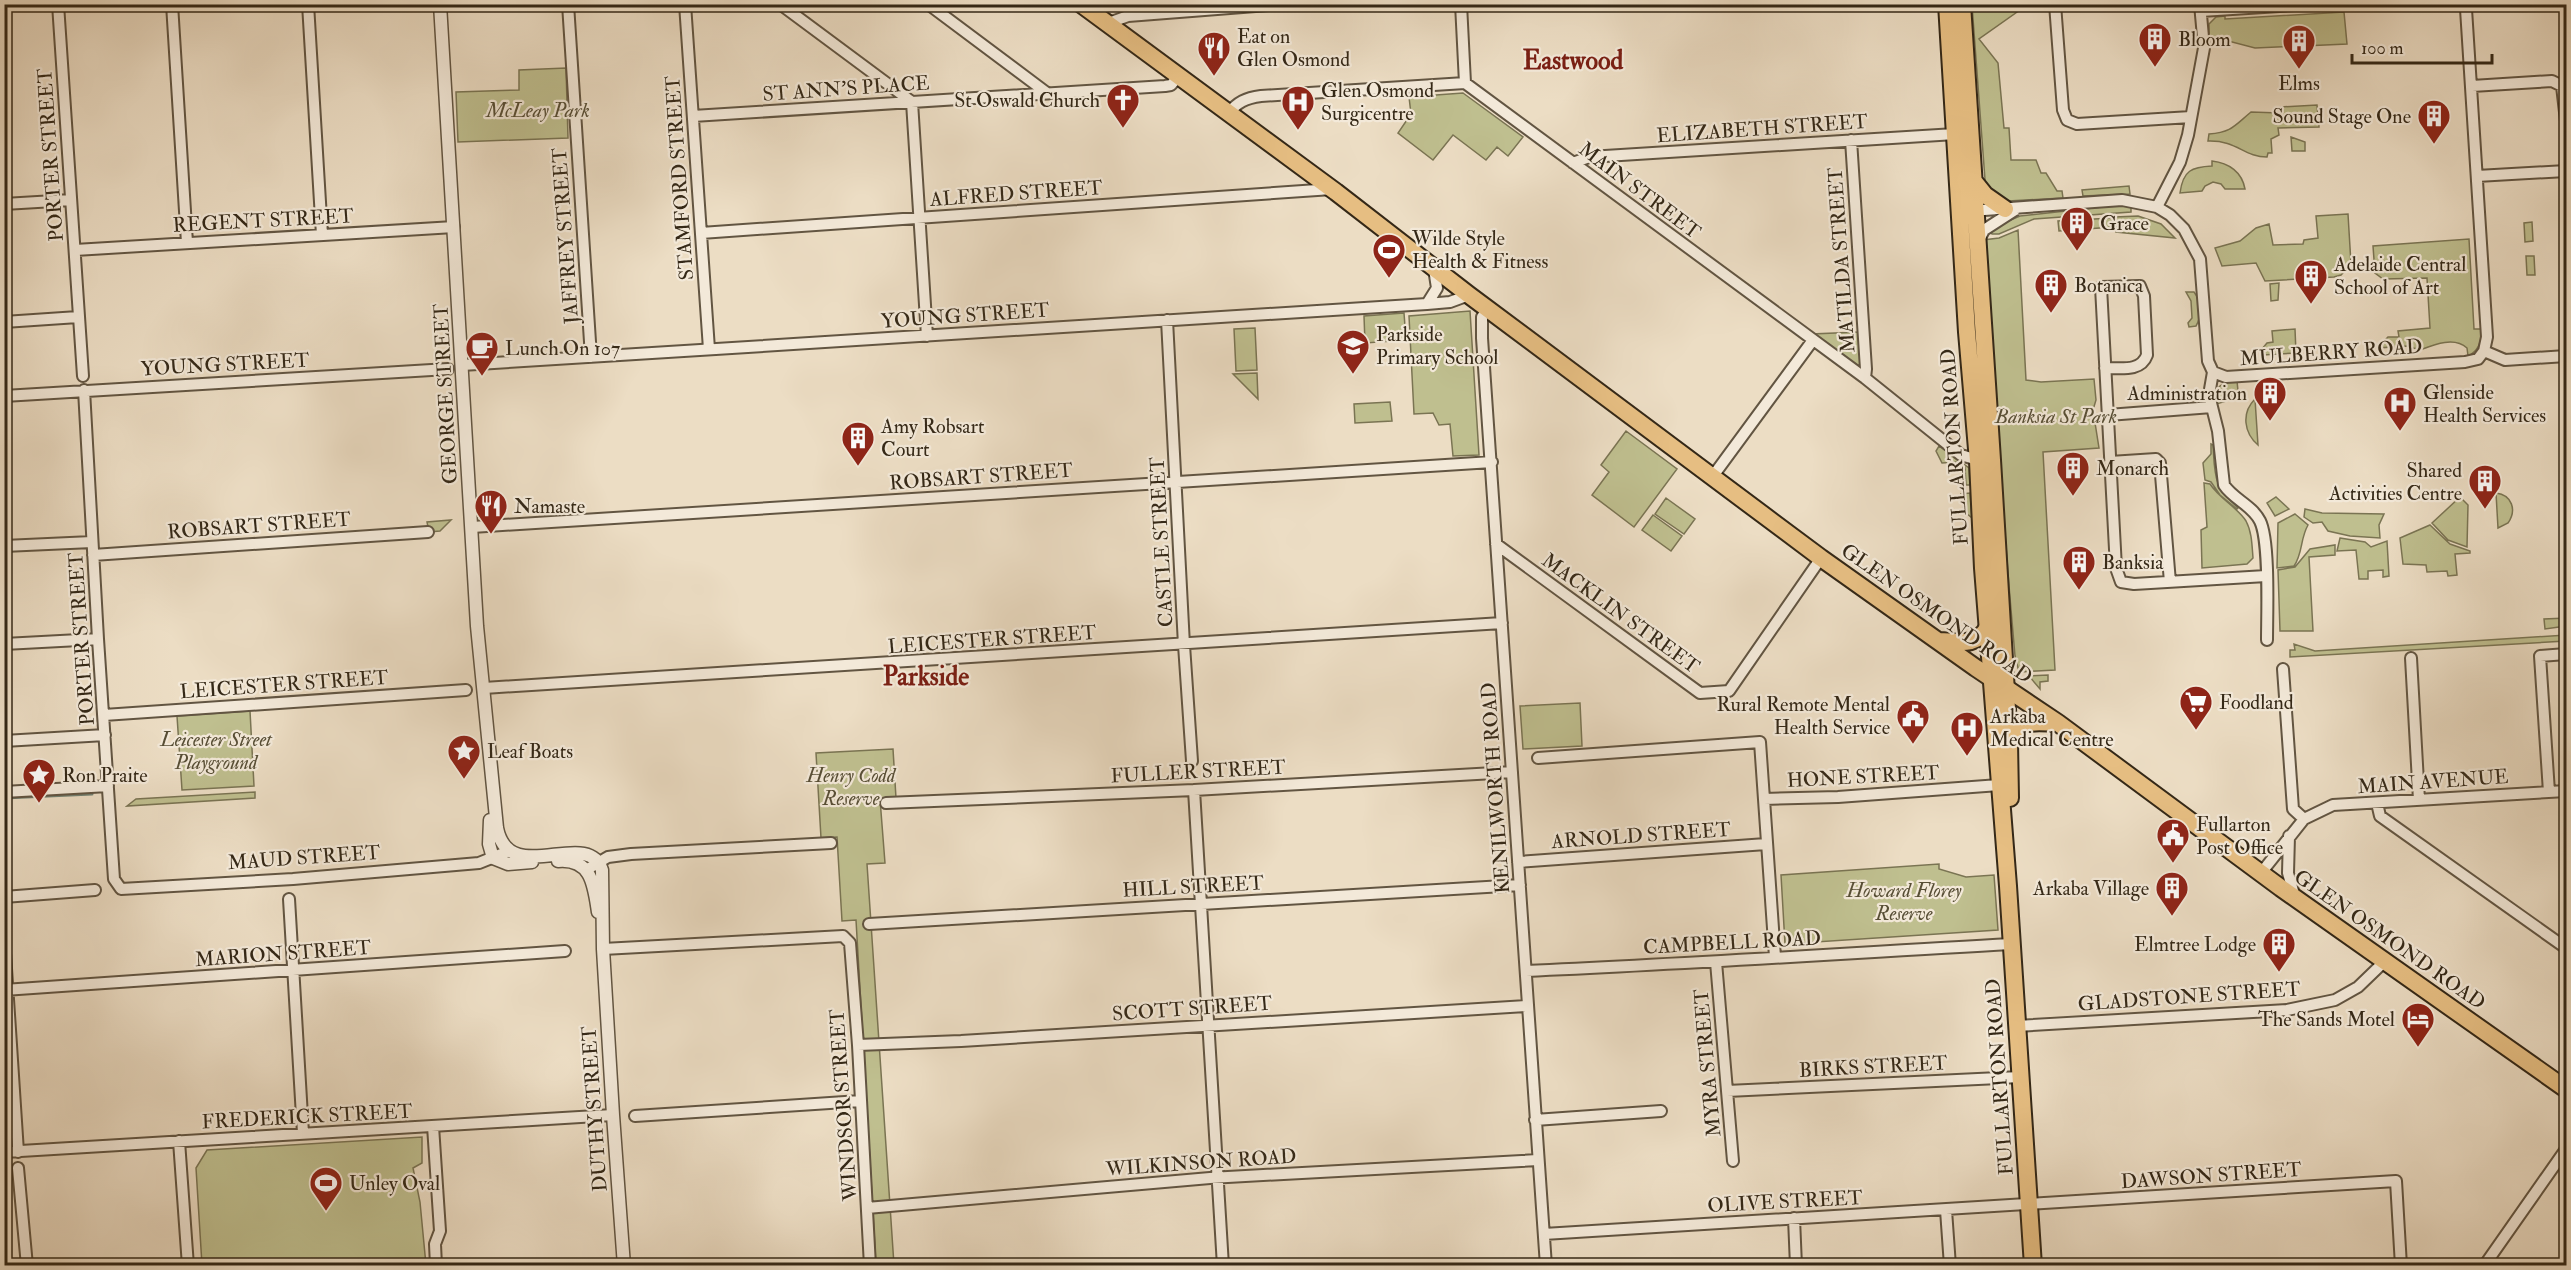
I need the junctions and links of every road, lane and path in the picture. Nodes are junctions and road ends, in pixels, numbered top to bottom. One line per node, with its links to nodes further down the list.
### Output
1 (58, 4): 37 (street, PORTER STREET)
2 (172, 4): 46 (street)
3 (308, 4): 45 (street)
4 (440, 4): 43 (street, GEORGE STREET)
5 (568, 4): 61 (street, JAFFREY STREET)
6 (685, 4): 27 (street, STAMFORD STREET)
7 (780, 4): 24 (street)
8 (928, 4): 23 (street)
9 (1081, 4): 19 (main road, GLEN OSMOND ROAD)
10 (1280, 4): 17 (street)
11 (1461, 4): 21 (street)
12 (1947, 4): 30 (main road, FULLARTON ROAD)
13 (1962, 4): 35 (main road, FULLARTON ROAD)
14 (2055, 4): 28 (street)
15 (2310, 4): 18 (street)
16 (2464, 4): 22 (street)
17 (1226, 6): 19 (street)
18 (2201, 8): 28 (street)
19 (1106, 24): 20 (main road, GLEN OSMOND ROAD)
20 (1178, 77): 23 (street, ST ANN'S PLACE); 26 (main road, GLEN OSMOND ROAD)
21 (1465, 83): 26 (street); 32 (street, MAIN STREET)
22 (2472, 86): 25 (street); 34 (street)
23 (1047, 93): 24 (street, ST ANN'S PLACE)
24 (912, 102): 27 (street, ST ANN'S PLACE); 42 (street)
25 (2566, 104): 29 (street)
26 (1228, 114): 36 (main road, GLEN OSMOND ROAD)
27 (693, 116): 44 (street, STAMFORD STREET)
28 (2191, 117): 39 (street)
29 (2566, 121)
30 (1955, 134): 31 (street, ELIZABETH STREET); 41 (main road, FULLARTON ROAD)
31 (1851, 140): 32 (street, ELIZABETH STREET); 67 (street, MATILDA STREET)
32 (1574, 164): 57 (street, MAIN STREET)
33 (2566, 171): 34 (street)
34 (2477, 176): 59 (street)
35 (1973, 180): 40 (main road); 41 (main road, FULLARTON ROAD)
36 (1333, 189): 42 (street, ALFRED STREET); 49 (main road, GLEN OSMOND ROAD)
37 (71, 200): 38 (street); 48 (street, PORTER STREET)
38 (4, 204)
39 (2157, 207): 40 (street, MULBERRY ROAD); 65 (street, MULBERRY ROAD)
40 (2011, 208): 41 (street, MULBERRY ROAD); 47 (street, MULBERRY ROAD)
41 (1968, 211): 47 (main road, FULLARTON ROAD); 72 (main road, FULLARTON ROAD)
42 (919, 218): 44 (street, ALFRED STREET); 56 (street)
43 (454, 227): 45 (street, REGENT STREET); 62 (street, GEORGE STREET)
44 (701, 233): 58 (street, STAMFORD STREET)
45 (322, 235): 46 (street, REGENT STREET)
46 (187, 243): 48 (street, REGENT STREET)
47 (1977, 246): 72 (main road, FULLARTON ROAD)
48 (75, 250): 53 (street, PORTER STREET)
49 (1434, 269): 50 (main road, GLEN OSMOND ROAD); 51 (street)
50 (1469, 295): 51 (street, YOUNG STREET); 52 (main road, GLEN OSMOND ROAD)
51 (1427, 304): 54 (street, YOUNG STREET)
52 (1488, 309): 73 (street, KENILWORTH ROAD); 75 (main road, GLEN OSMOND ROAD)
53 (78, 317): 55 (street); 66 (street, PORTER STREET)
54 (1167, 320): 56 (street, YOUNG STREET); 76 (street, CASTLE STREET)
55 (4, 322)
56 (927, 336): 58 (street, YOUNG STREET)
57 (1813, 340): 67 (street, MAIN STREET); 75 (street)
58 (709, 349): 61 (street, YOUNG STREET)
59 (2484, 351): 60 (street); 65 (street, MULBERRY ROAD)
60 (2566, 356)
61 (591, 357): 62 (street, YOUNG STREET)
62 (462, 365): 77 (street, GEORGE STREET)
63 (2105, 368): 63 (street); 71 (street)
64 (448, 369): 68 (street, YOUNG STREET)
65 (2213, 372): 70 (street)
66 (83, 376)
67 (1865, 378): 72 (street, MAIN STREET)
68 (84, 390): 69 (street, YOUNG STREET); 79 (street, PORTER STREET)
69 (4, 396)
70 (2212, 406): 71 (street); 84 (street)
71 (2108, 415): 74 (street)
72 (1985, 461): 87 (main road, FULLARTON ROAD); 98 (main road, FULLARTON ROAD)
73 (1492, 462): 76 (street, ROBSART STREET); 80 (street, KENILWORTH ROAD)
74 (2110, 462): 85 (street); 85 (street)
75 (1713, 476): 83 (main road, GLEN OSMOND ROAD)
76 (1176, 482): 77 (street, ROBSART STREET); 92 (street, CASTLE STREET)
77 (472, 527): 97 (street, GEORGE STREET)
78 (428, 532): 82 (street, ROBSART STREET)
79 (92, 543): 81 (street); 82 (street, PORTER STREET)
80 (1496, 544): 83 (street, MACKLIN STREET); 86 (street, KENILWORTH ROAD)
81 (4, 546)
82 (93, 555): 88 (street, PORTER STREET)
83 (1821, 558): 90 (main road, GLEN OSMOND ROAD)
84 (2266, 576): 85 (street); 89 (street)
85 (2170, 582)
86 (1502, 623): 92 (street, LEICESTER STREET); 107 (street, KENILWORTH ROAD)
87 (1988, 627): 90 (main road); 96 (main road, FULLARTON ROAD)
88 (98, 639): 91 (street); 100 (street, PORTER STREET)
89 (2267, 640)
90 (1940, 641): 96 (main road, GLEN OSMOND ROAD)
91 (4, 644)
92 (1184, 645): 97 (street, LEICESTER STREET); 106 (street, CASTLE STREET)
93 (2566, 654): 114 (street)
94 (2411, 658): 116 (street)
95 (2283, 669): 119 (street)
96 (1991, 678): 98 (main road, GLEN OSMOND ROAD); 109 (main road, FULLARTON ROAD)
97 (484, 688): 108 (street, GEORGE STREET)
98 (2005, 688): 101 (main road, GLEN OSMOND ROAD); 104 (main road, FULLARTON ROAD)
99 (466, 690): 100 (street, LEICESTER STREET)
100 (104, 715): 102 (street, PORTER STREET)
101 (2058, 723): 104 (main road); 128 (main road, GLEN OSMOND ROAD)
102 (105, 735): 103 (street); 110 (street, PORTER STREET)
103 (4, 741)
104 (2009, 742): 131 (main road, FULLARTON ROAD)
105 (1538, 758): 115 (street)
106 (1192, 761)
107 (1512, 772): 111 (street, FULLER STREET); 126 (street, KENILWORTH ROAD)
108 (492, 780): 123 (street, GEORGE STREET); 124 (street, GEORGE STREET)
109 (1999, 785): 115 (street, HONE STREET); 131 (main road, FULLARTON ROAD)
110 (108, 786): 113 (street); 129 (street, PORTER STREET)
111 (1194, 790): 117 (street, FULLER STREET); 136 (street)
112 (2566, 791): 114 (street, MAIN AVENUE)
113 (4, 792)
114 (2548, 792): 116 (street, MAIN AVENUE)
115 (1764, 800): 122 (street)
116 (2419, 800): 118 (street, MAIN AVENUE)
117 (886, 803)
118 (2377, 803): 119 (street, MAIN AVENUE); 140 (street)
119 (2304, 819): 120 (street, MAIN AVENUE)
120 (2289, 836): 128 (street, MAIN AVENUE); 134 (street)
121 (831, 843): 125 (street)
122 (1767, 844): 126 (street, ARNOLD STREET); 143 (street)
123 (509, 851): 124 (street, MAUD STREET); 125 (street)
124 (494, 858): 127 (street, MAUD STREET); 129 (street, MAUD STREET)
125 (599, 862): 127 (street); 141 (street, DUTHY STREET)
126 (1518, 862): 130 (street, KENILWORTH ROAD)
127 (586, 870): 141 (street, DUTHY STREET)
128 (2261, 873): 134 (main road, GLEN OSMOND ROAD)
129 (118, 885)
130 (1520, 885): 136 (street, HILL STREET); 147 (street, KENILWORTH ROAD)
131 (2008, 886): 139 (main road, FULLARTON ROAD)
132 (95, 890): 133 (street)
133 (5, 898)
134 (2296, 898): 144 (main road, GLEN OSMOND ROAD)
135 (289, 899): 146 (street)
136 (1201, 904): 137 (street, HILL STREET); 150 (street)
137 (869, 924)
138 (4, 938): 148 (street)
139 (2012, 944): 143 (street, CAMPBELL ROAD); 151 (main road, FULLARTON ROAD)
140 (2566, 948)
141 (603, 949): 152 (street, WINDSOR STREET); 158 (street, DUTHY STREET)
142 (565, 951): 146 (street, MARION STREET)
143 (1775, 957): 145 (street, CAMPBELL ROAD)
144 (2385, 961): 151 (street, GLADSTONE STREET); 154 (main road, GLEN OSMOND ROAD)
145 (1716, 962): 147 (street, CAMPBELL ROAD); 155 (street, MYRA STREET)
146 (293, 971): 148 (street, MARION STREET); 162 (street)
147 (1527, 971): 149 (street, KENILWORTH ROAD)
148 (6, 990): 166 (street)
149 (1527, 1006): 150 (street, SCOTT STREET); 160 (street, KENILWORTH ROAD)
150 (1207, 1025): 152 (street, SCOTT STREET); 170 (street)
151 (2017, 1026): 153 (main road, FULLARTON ROAD)
152 (858, 1045): 156 (street, WINDSOR STREET)
153 (2020, 1077): 155 (street, BIRKS STREET); 171 (main road, FULLARTON ROAD)
154 (2566, 1089)
155 (1727, 1091): 168 (street, MYRA STREET)
156 (860, 1101): 159 (street); 172 (street, WINDSOR STREET)
157 (1661, 1111): 160 (street)
158 (613, 1115): 161 (street, FREDERICK STREET); 179 (street, DUTHY STREET)
159 (635, 1116)
160 (1535, 1120): 167 (street, KENILWORTH ROAD)
161 (433, 1126): 162 (street, FREDERICK STREET); 178 (street)
162 (303, 1133): 163 (street, FREDERICK STREET)
163 (179, 1141): 166 (street, FREDERICK STREET); 177 (street)
164 (2566, 1149): 187 (street)
165 (4, 1152): 166 (street, FREDERICK STREET)
166 (18, 1152)
167 (1538, 1160): 170 (street, WILKINSON ROAD); 175 (street, KENILWORTH ROAD)
168 (1733, 1161)
169 (18, 1168): 176 (street)
170 (1217, 1178): 172 (street, WILKINSON ROAD); 181 (street)
171 (2029, 1205): 173 (street, OLIVE STREET); 185 (main road, FULLARTON ROAD); 186 (street, DAWSON STREET)
172 (867, 1208): 180 (street, WINDSOR STREET)
173 (1946, 1210): 174 (street, OLIVE STREET); 184 (street)
174 (1794, 1218): 175 (street, OLIVE STREET); 183 (street)
175 (1544, 1234): 182 (street, KENILWORTH ROAD)
176 (27, 1266)
177 (188, 1266)
178 (436, 1266)
179 (624, 1266)
180 (870, 1266)
181 (1223, 1266)
182 (1546, 1266)
183 (1796, 1266)
184 (1950, 1266)
185 (2033, 1266)
186 (2401, 1266)
187 (2484, 1266)

